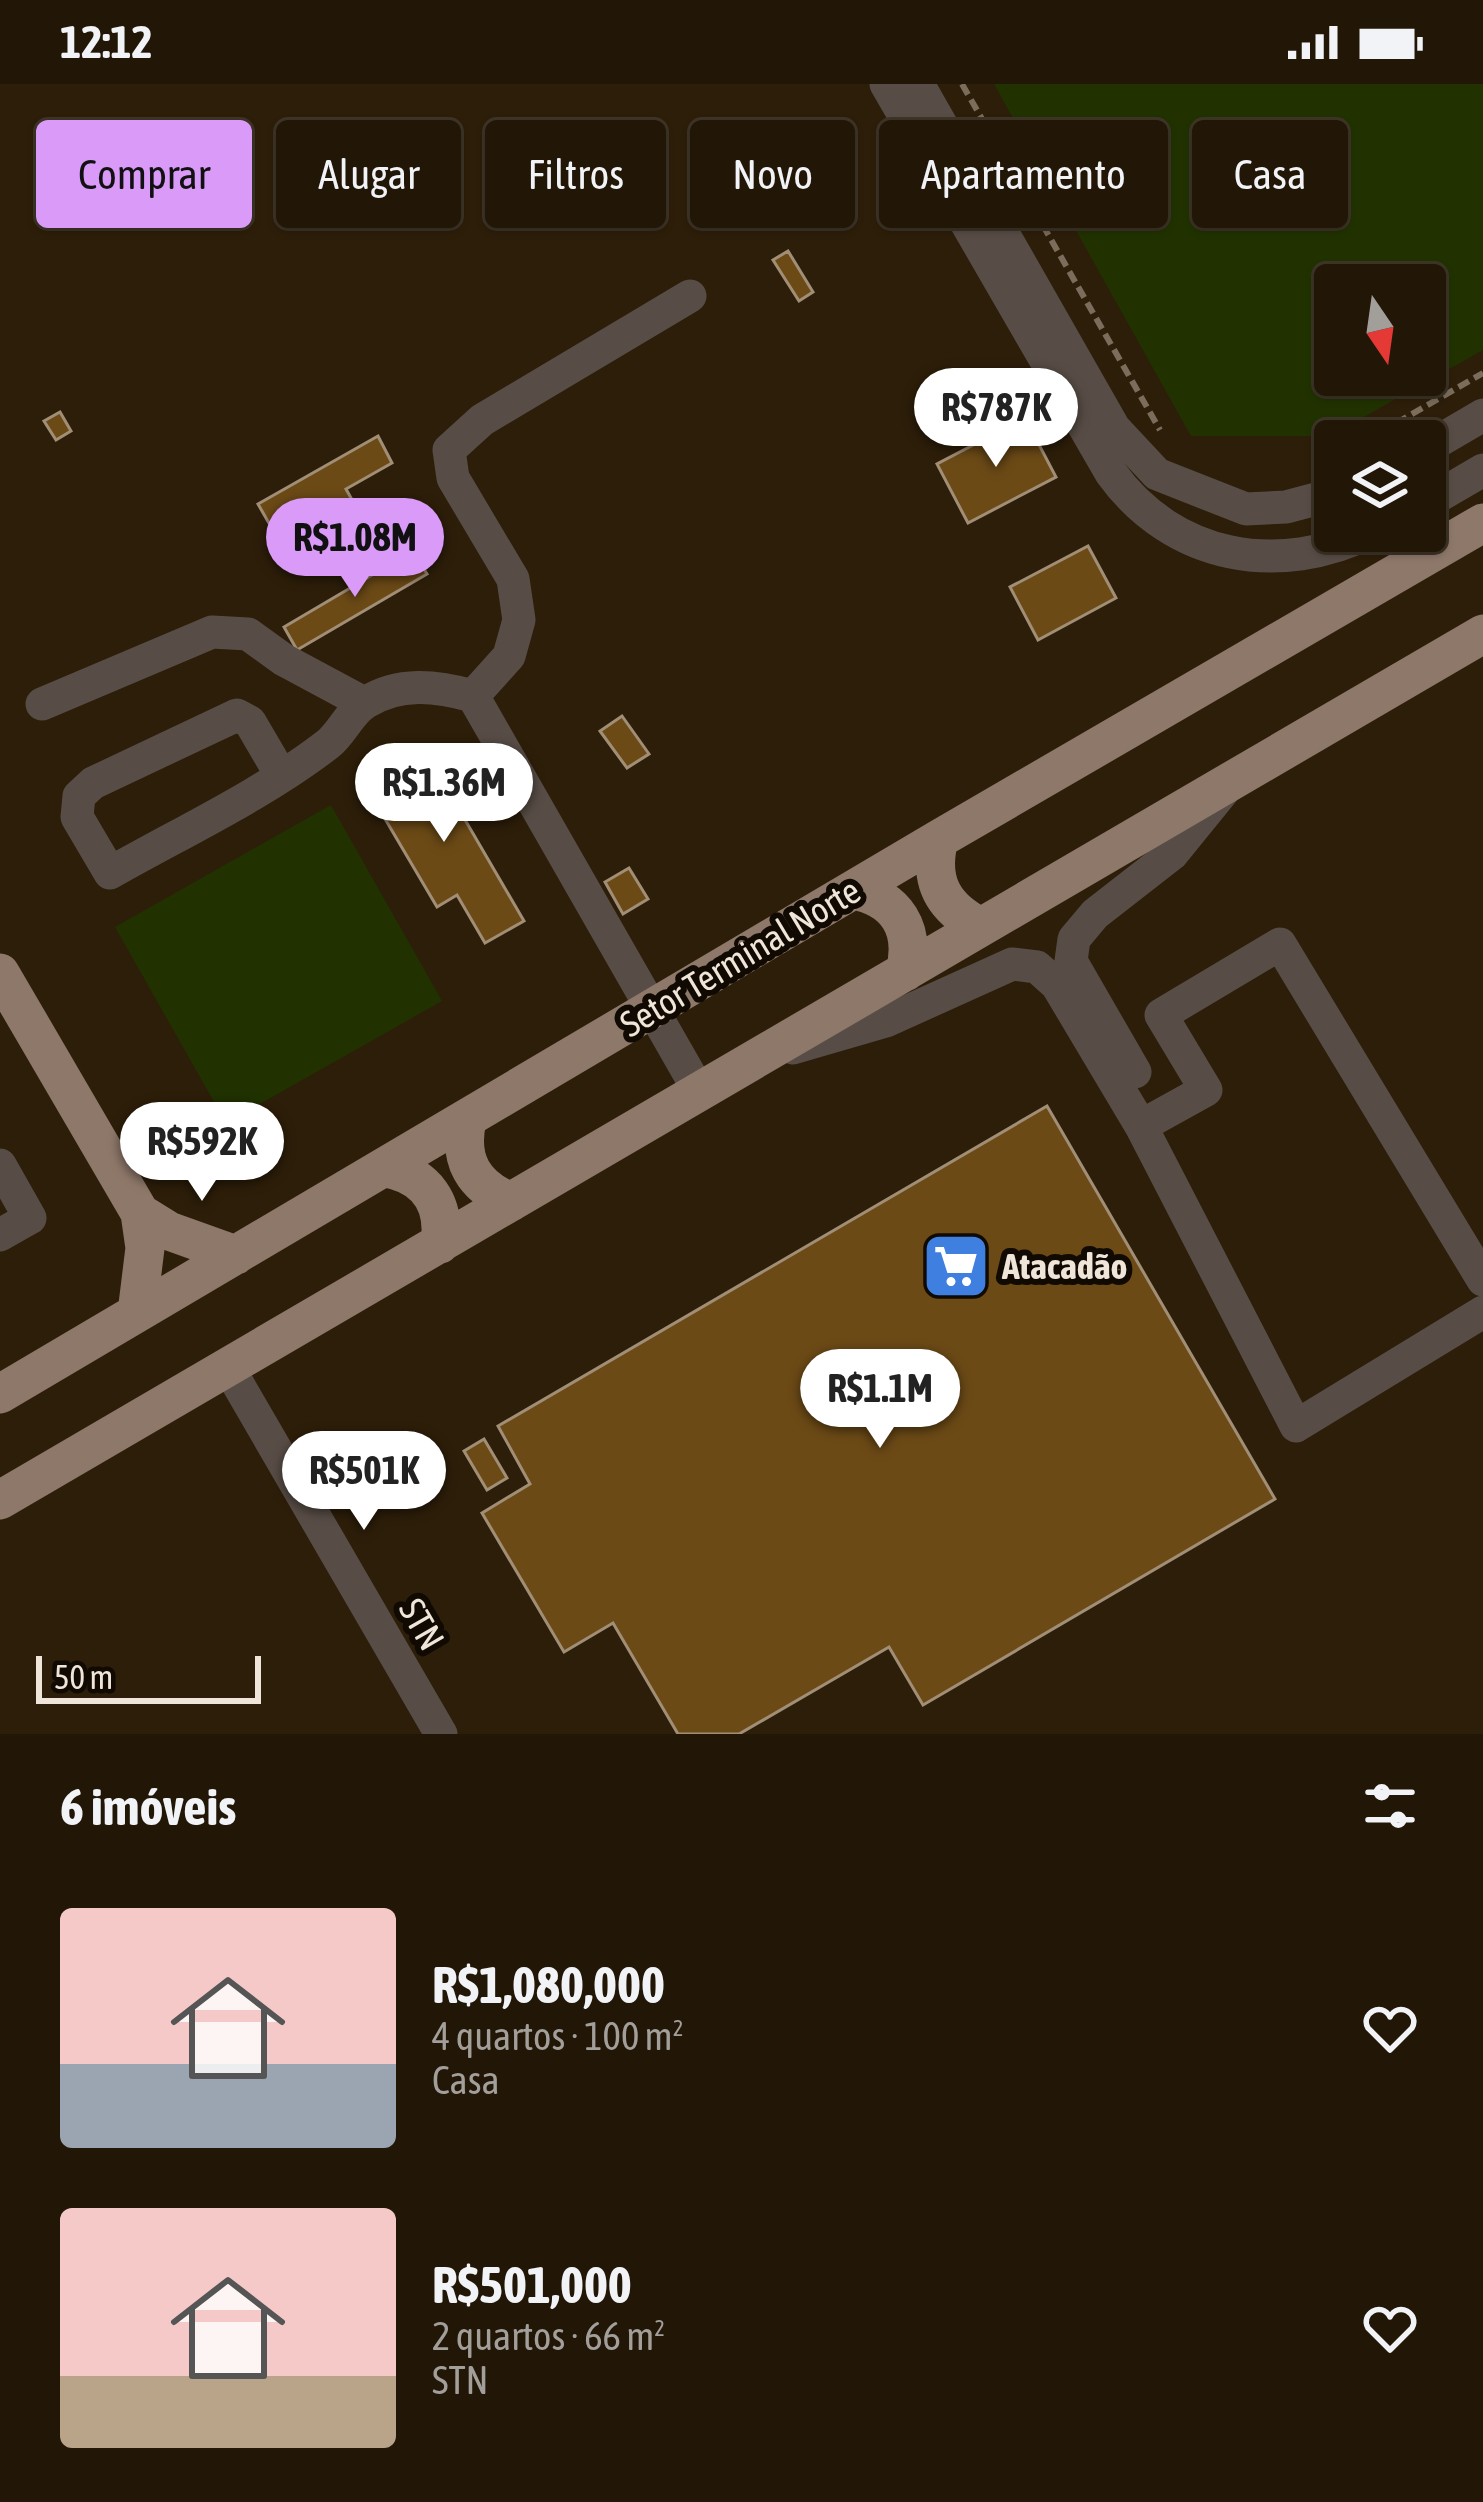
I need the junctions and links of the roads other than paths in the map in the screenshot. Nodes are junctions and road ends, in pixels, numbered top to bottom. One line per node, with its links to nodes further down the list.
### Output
1 (886, 84): 10 (street)
2 (918, 84): 8 (street)
3 (690, 296): 12 (street)
4 (1483, 415): 5 (street)
5 (1446, 437)
6 (1483, 470): 7 (street)
7 (1446, 492)
8 (1314, 500)
9 (1483, 523): 17 (main road, Setor Terminal Norte)
10 (1314, 552)
11 (1476, 640): 16 (main road)
12 (473, 696): 13 (street); 22 (street)
13 (364, 703): 14 (street); 15 (street)
14 (42, 704)
15 (281, 775): 15 (street)
16 (1232, 781): 19 (main road); 26 (street)
17 (939, 839): 18 (main road, Setor Terminal Norte); 19 (main road)
18 (854, 890): 20 (main road); 22 (main road, Setor Terminal Norte)
19 (982, 927): 20 (main road)
20 (905, 971): 23 (main road)
21 (0, 974): 30 (main road)
22 (652, 1010): 24 (street); 25 (main road, Setor Terminal Norte)
23 (756, 1058): 24 (main road); 26 (street)
24 (699, 1090): 29 (main road)
25 (467, 1120): 28 (main road, Setor Terminal Norte); 29 (main road)
26 (1150, 1121): 34 (street); 35 (street)
27 (0, 1165): 31 (street)
28 (386, 1168): 32 (main road); 33 (main road, Setor Terminal Norte)
29 (511, 1202): 32 (main road)
30 (140, 1213): 33 (main road); 36 (main road)
31 (0, 1235)
32 (440, 1244): 37 (main road)
33 (236, 1255): 36 (main road, Setor Terminal Norte)
34 (1483, 1280)
35 (1483, 1312)
36 (137, 1313): 38 (main road, Setor Terminal Norte)
37 (228, 1367): 39 (main road); 40 (street, STN)
38 (0, 1394)
39 (11, 1483)
40 (441, 1734)

